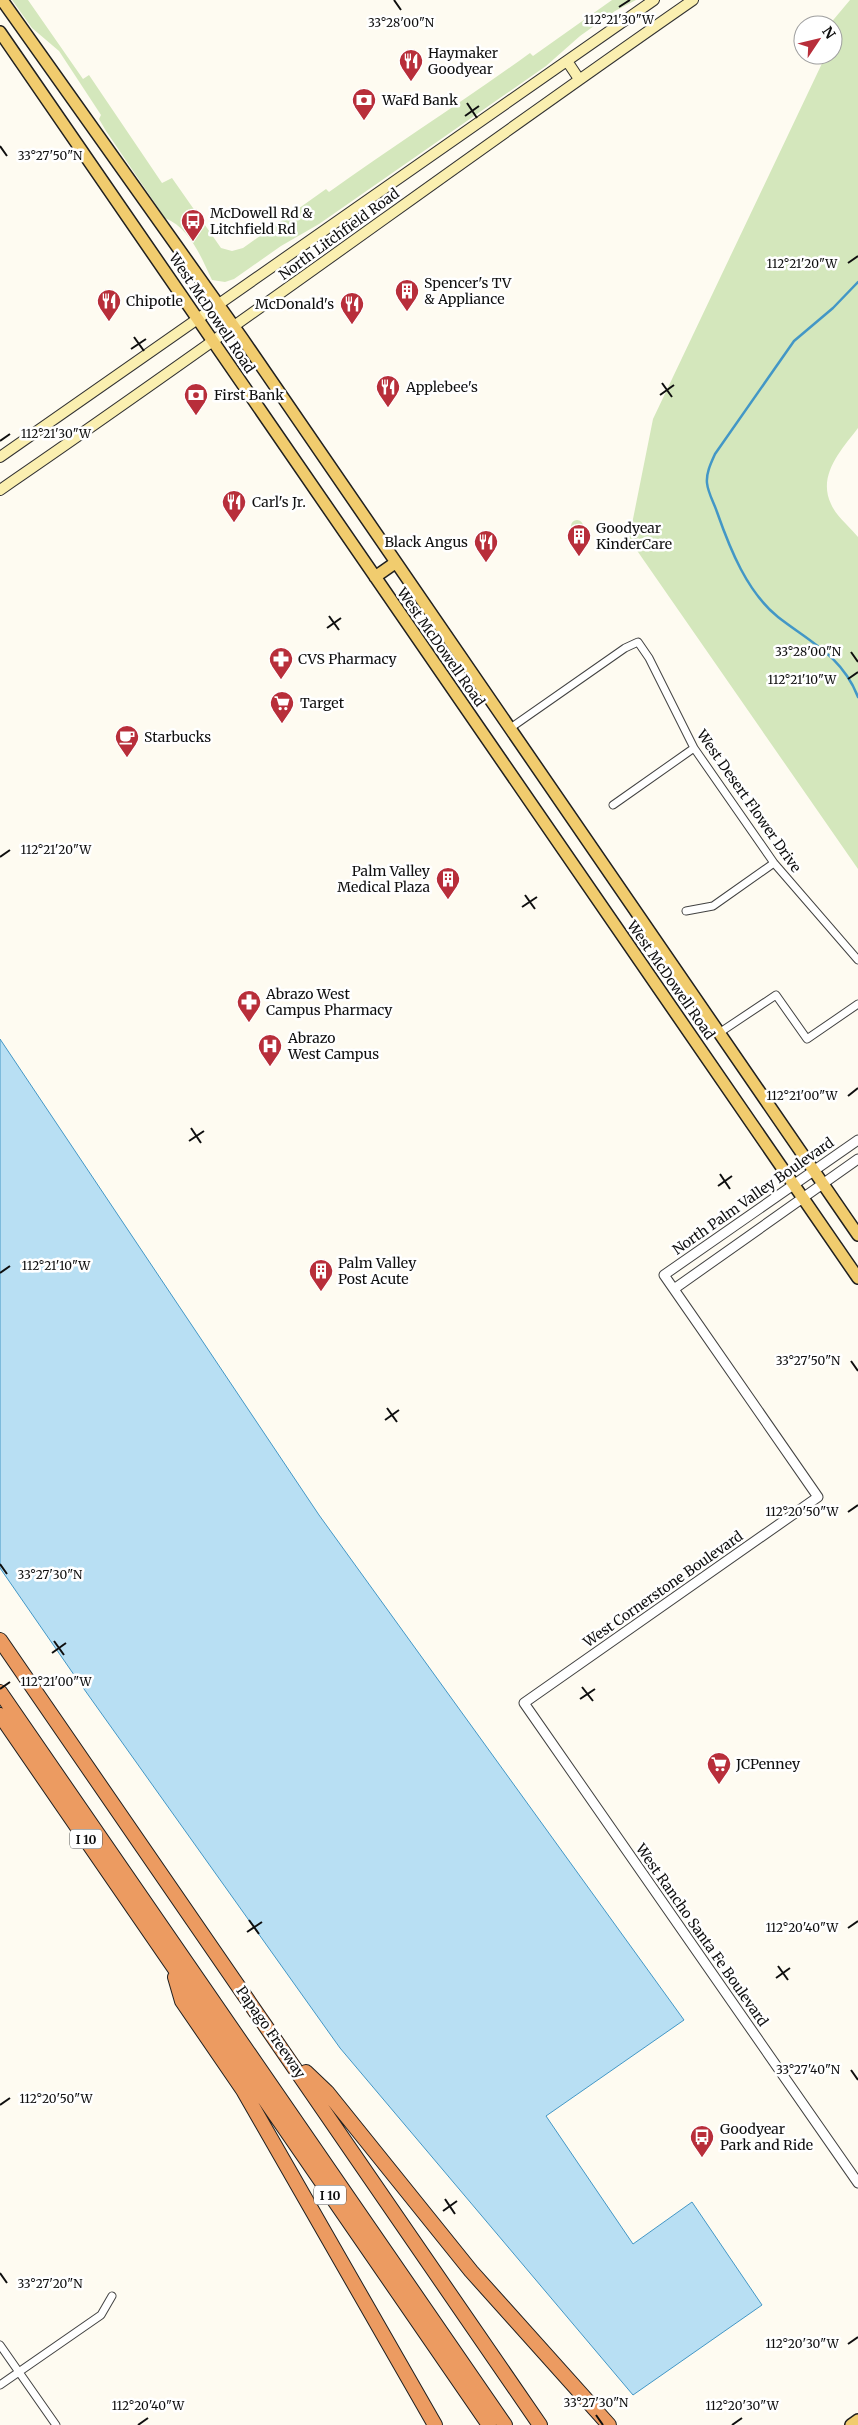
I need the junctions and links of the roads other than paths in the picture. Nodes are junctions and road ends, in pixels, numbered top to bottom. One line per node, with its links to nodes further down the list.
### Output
1 (2, 0): 7 (main road, West McDowell Road)
2 (654, 0): 5 (main road, North Litchfield Road)
3 (693, 0): 6 (main road, North Litchfield Road)
4 (0, 32): 8 (main road, West McDowell Road)
5 (566, 61): 6 (main road); 7 (main road, North Litchfield Road)
6 (579, 79): 9 (main road, North Litchfield Road)
7 (218, 305): 8 (main road, North Litchfield Road); 9 (main road, West McDowell Road)
8 (198, 319): 10 (main road, West McDowell Road); 11 (main road, North Litchfield Road)
9 (234, 326): 10 (main road, North Litchfield Road); 13 (main road, West McDowell Road)
10 (213, 342): 12 (main road, North Litchfield Road); 14 (main road, West McDowell Road)
11 (0, 457)
12 (0, 490)
13 (395, 562): 14 (main road); 15 (main road, West McDowell Road)
14 (375, 578): 27 (main road, West McDowell Road)
15 (509, 729): 16 (street, West Desert Flower Drive); 22 (main road, West McDowell Road)
16 (694, 748): 17 (street); 18 (street, West Desert Flower Drive)
17 (613, 805)
18 (774, 863): 19 (street); 20 (street, West Desert Flower Drive)
19 (686, 911)
20 (858, 960)
21 (858, 1004): 22 (street)
22 (719, 1033): 25 (main road, West McDowell Road)
23 (858, 1140): 25 (street, North Palm Valley Boulevard)
24 (858, 1159): 26 (street)
25 (814, 1170): 26 (main road, West McDowell Road); 27 (street, North Palm Valley Boulevard)
26 (823, 1183): 28 (street); 29 (main road, West McDowell Road)
27 (793, 1184): 28 (main road, West McDowell Road); 30 (street, North Palm Valley Boulevard)
28 (804, 1199): 31 (main road, West McDowell Road); 32 (street)
29 (858, 1235)
30 (664, 1275): 32 (street, West Cornerstone Boulevard)
31 (858, 1278)
32 (674, 1289): 35 (street, West Cornerstone Boulevard)
33 (0, 1640): 38 (highway, Papago Freeway)
34 (0, 1692): 48 (highway)
35 (524, 1702): 39 (street, West Rancho Santa Fe Boulevard)
36 (0, 1715): 37 (highway, I 10)
37 (171, 1964): 46 (highway); 47 (highway, I 10)
38 (280, 2046): 49 (highway, Papago Freeway); 50 (highway)
39 (858, 2183)
40 (112, 2296): 42 (street)
41 (0, 2345): 42 (street)
42 (19, 2372): 43 (street); 45 (street)
43 (0, 2385)
44 (858, 2420): 51 (main road)
45 (56, 2425)
46 (435, 2425)
47 (489, 2425)
48 (505, 2425)
49 (540, 2425)
50 (609, 2425)
51 (851, 2425)

